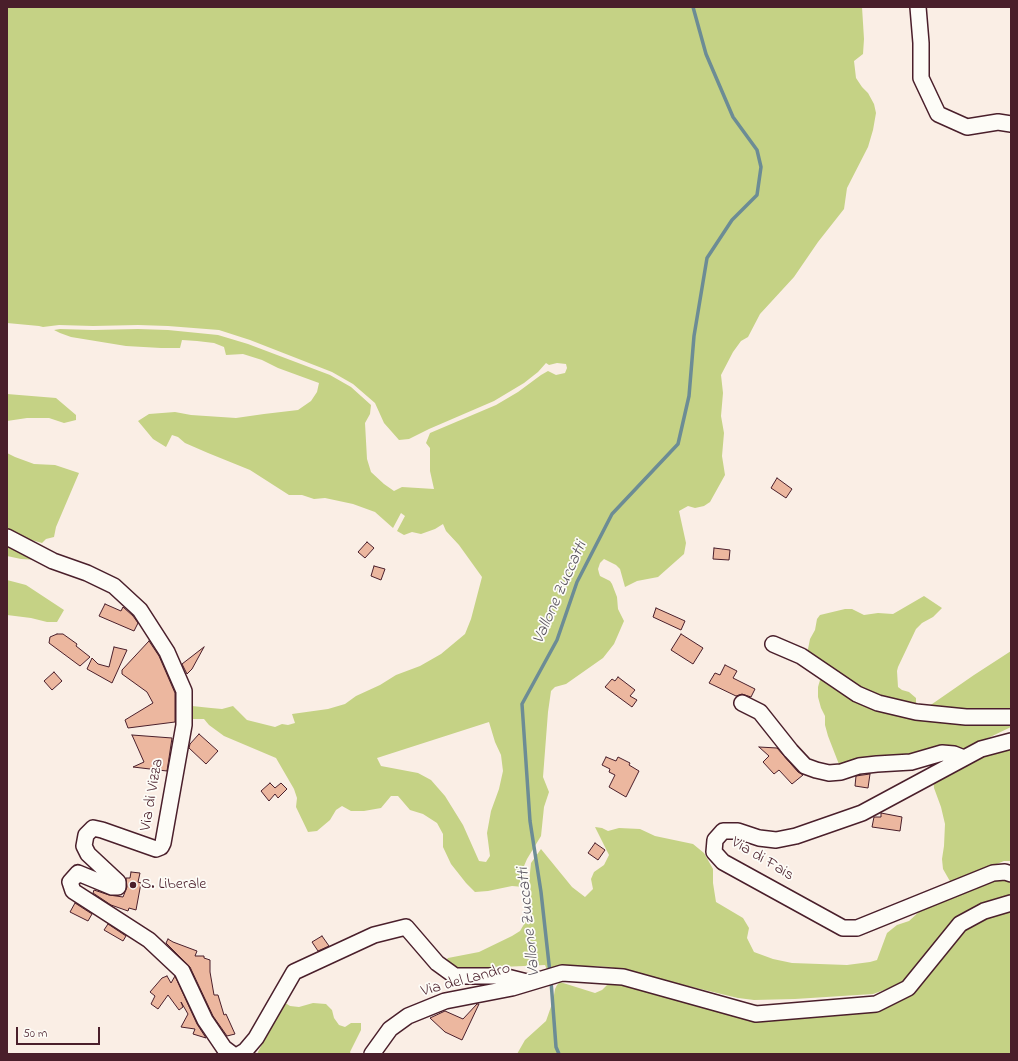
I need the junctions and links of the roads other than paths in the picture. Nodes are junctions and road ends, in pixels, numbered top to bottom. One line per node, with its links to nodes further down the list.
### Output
1 (918, 7): 2 (street)
2 (1011, 124)
3 (7, 537): 12 (street, Via di Vizza)
4 (773, 644): 6 (street)
5 (742, 703): 8 (street)
6 (1011, 717)
7 (1011, 741): 8 (street, Via di Fais)
8 (964, 758): 9 (street, Via di Fais)
9 (1011, 874)
10 (1011, 903): 11 (street, Via del Landro)
11 (536, 980): 13 (street); 14 (street, Via del Landro)
12 (232, 1054)
13 (240, 1054)
14 (372, 1054)

